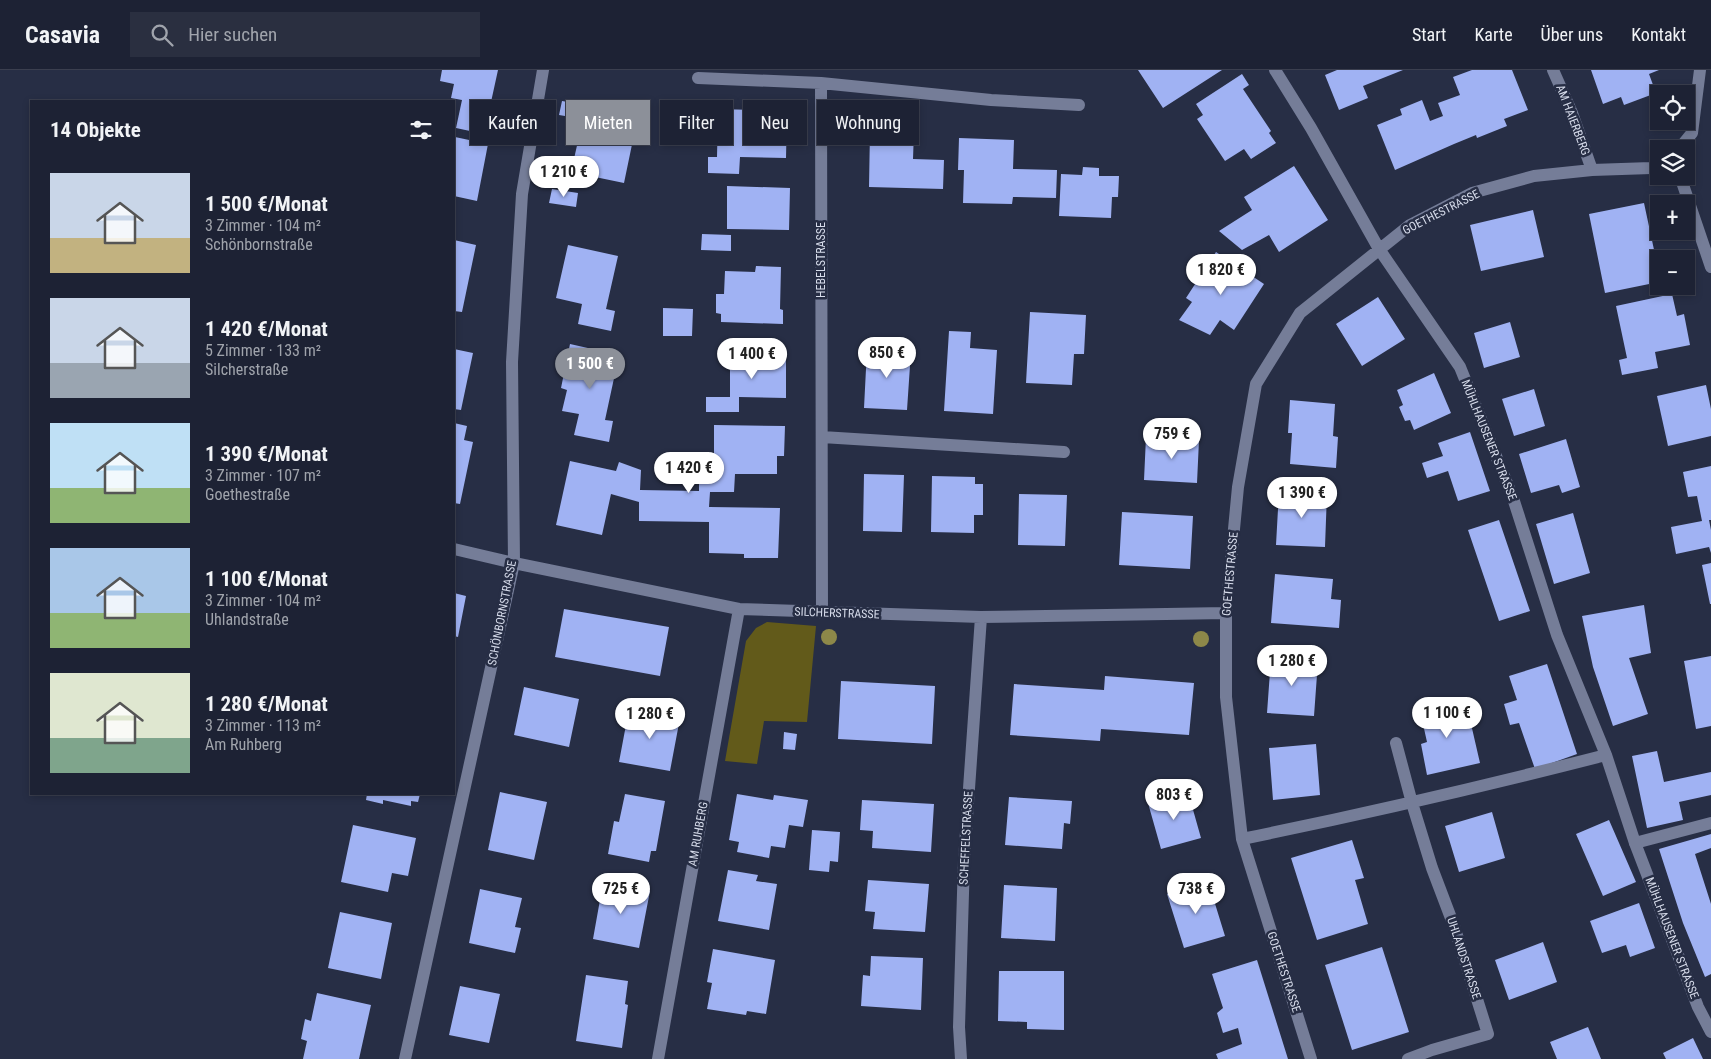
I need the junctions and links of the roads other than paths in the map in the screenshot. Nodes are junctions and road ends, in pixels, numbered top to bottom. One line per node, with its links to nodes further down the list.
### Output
1 (543, 70): 17 (street, SCHÖNBORNSTRASSE)
2 (1275, 70): 12 (street, MÜHLHAUSENER STRASSE)
3 (1552, 70): 10 (street, AM HAIERBERG)
4 (1700, 70): 8 (street)
5 (698, 78): 6 (street)
6 (821, 83): 7 (street); 14 (street, HEBELSTRASSE)
7 (1079, 104)
8 (1686, 140)
9 (1650, 168): 10 (street, GOETHESTRASSE)
10 (1592, 170): 12 (street, GOETHESTRASSE)
11 (1683, 185): 13 (street)
12 (1379, 249): 19 (street, GOETHESTRASSE); 23 (street, MÜHLHAUSENER STRASSE)
13 (1711, 267)
14 (822, 437): 15 (street); 20 (street, HEBELSTRASSE)
15 (1064, 452)
16 (455, 549): 17 (street, SILCHERSTRASSE)
17 (514, 563): 18 (street, SILCHERSTRASSE); 29 (street, SCHÖNBORNSTRASSE)
18 (739, 609): 20 (street, SILCHERSTRASSE); 30 (street, AM RUHBERG)
19 (1226, 612): 21 (street, SILCHERSTRASSE); 26 (street, GOETHESTRASSE)
20 (822, 613): 21 (street, SILCHERSTRASSE)
21 (981, 617): 31 (street, SCHEFFELSTRASSE)
22 (1396, 743): 24 (street, UHLANDSTRASSE)
23 (1606, 755): 24 (street); 27 (street, MÜHLHAUSENER STRASSE)
24 (1412, 803): 26 (street); 33 (street, UHLANDSTRASSE)
25 (1711, 823): 27 (street)
26 (1242, 840): 32 (street, GOETHESTRASSE)
27 (1635, 842): 28 (street, MÜHLHAUSENER STRASSE)
28 (1711, 1032)
29 (405, 1059)
30 (658, 1059)
31 (961, 1059)
32 (1311, 1059)
33 (1408, 1059)

